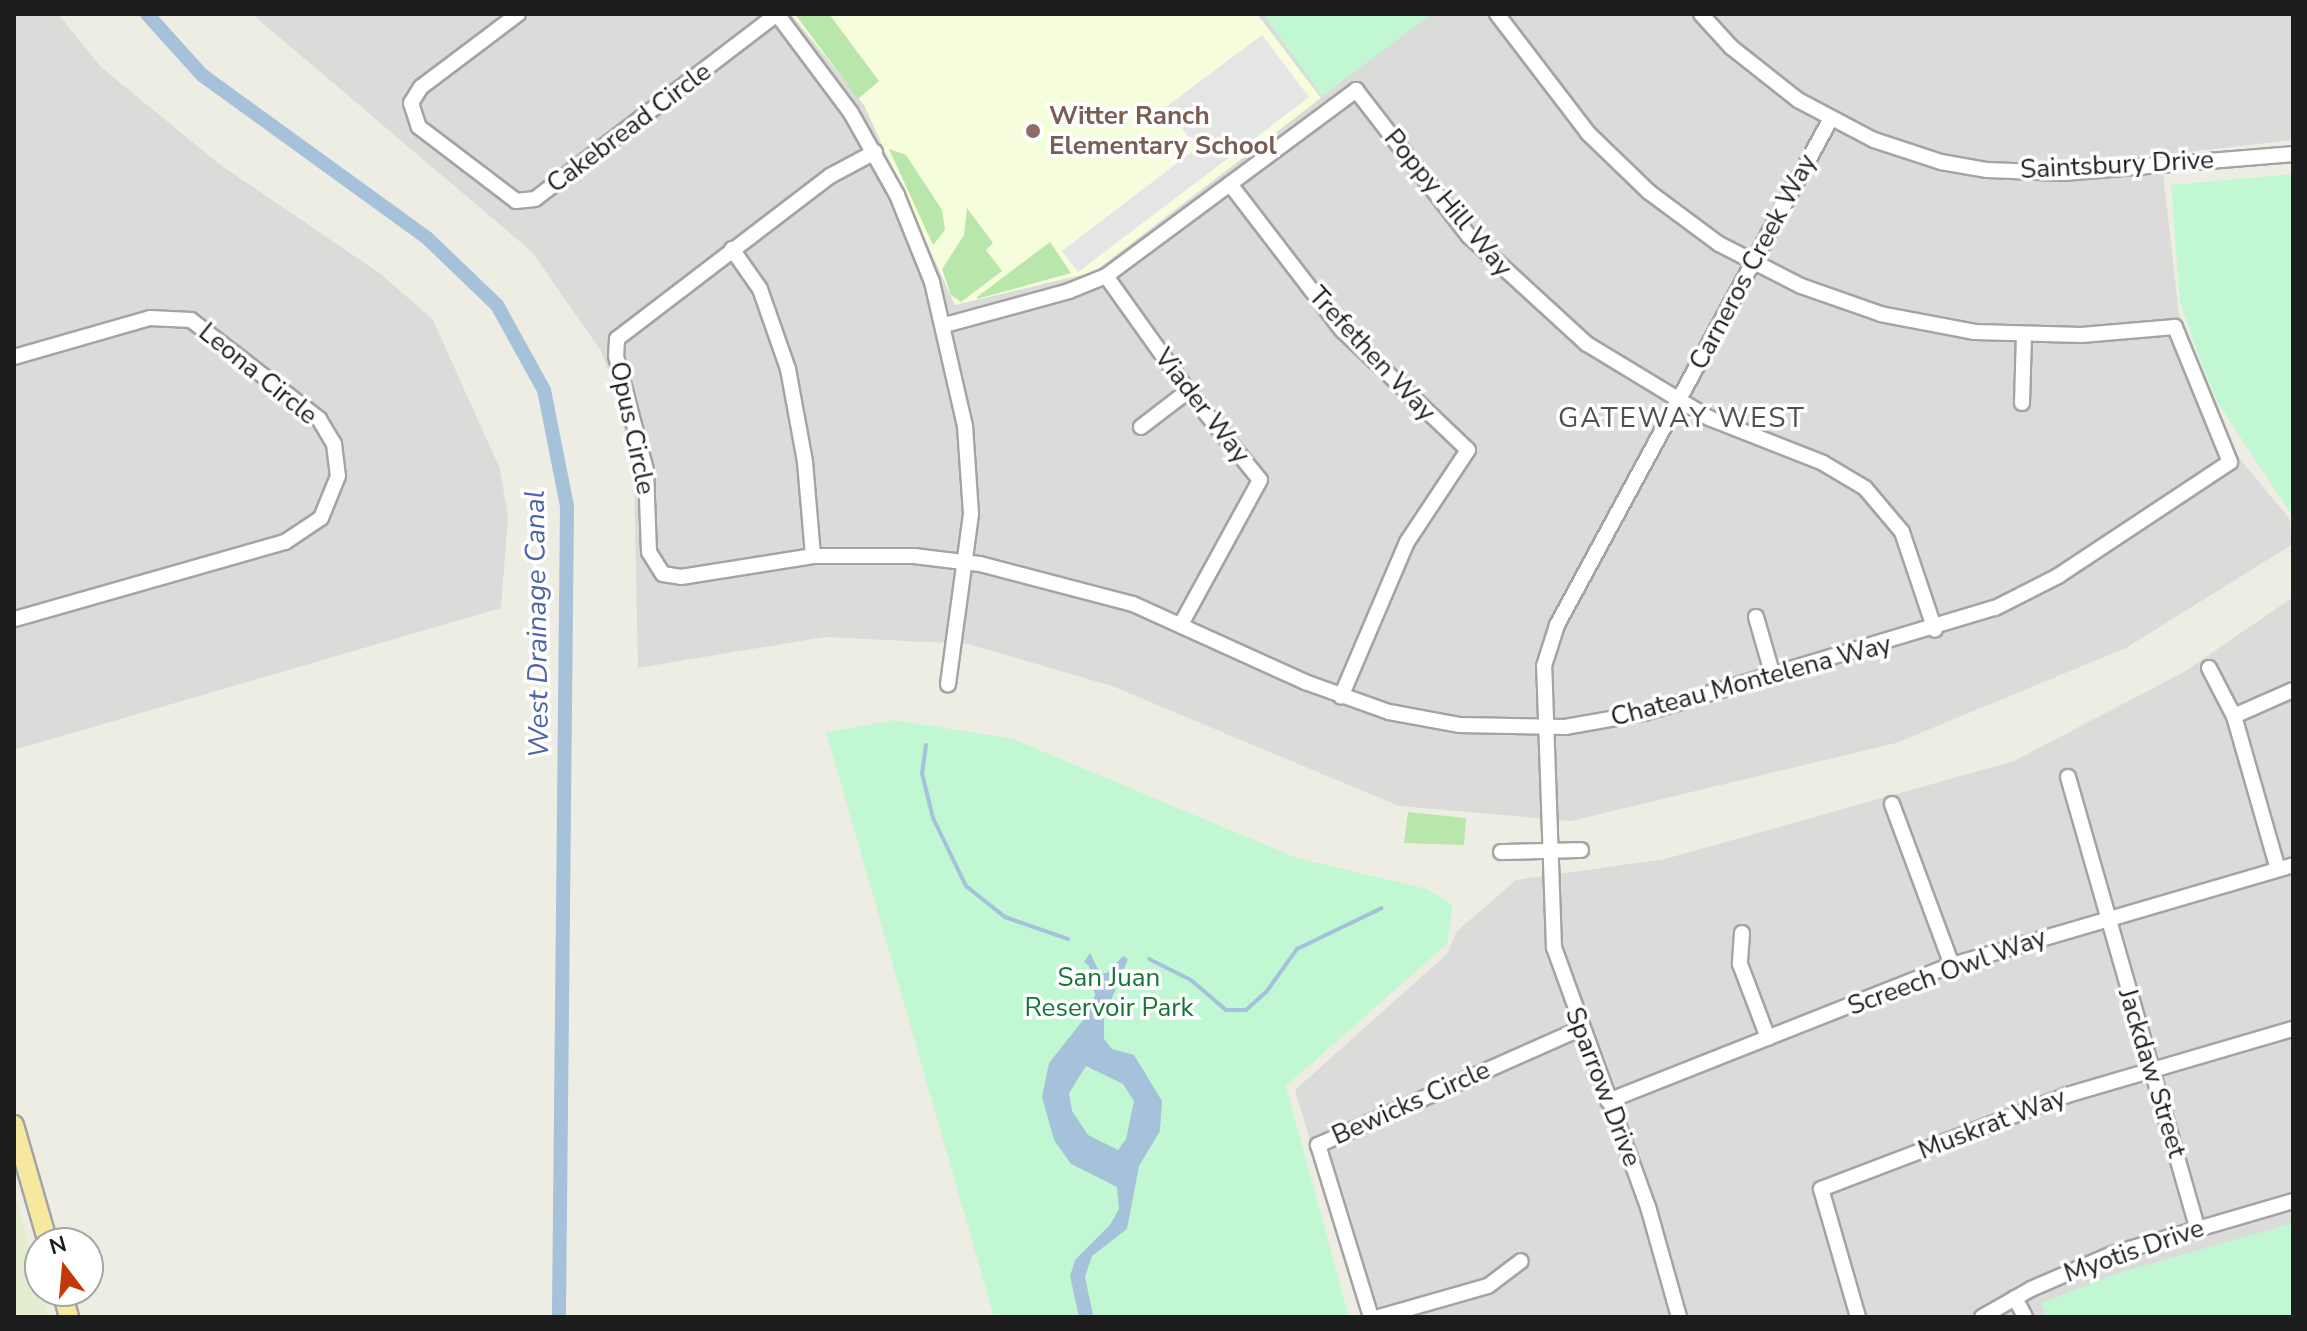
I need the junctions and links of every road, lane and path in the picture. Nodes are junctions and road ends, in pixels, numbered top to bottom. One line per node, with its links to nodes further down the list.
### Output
1 (518, 14): 2 (street, Cakebread Circle)
2 (777, 14): 6 (street)
3 (1497, 14): 10 (street)
4 (1701, 14): 5 (street, Saintsbury Drive)
5 (1830, 120): 7 (street, Saintsbury Drive); 10 (street, Carneros Creek Way)
6 (875, 152): 9 (street, Opus Circle); 12 (street)
7 (2293, 154)
8 (1230, 184): 11 (street, Poppy Hill Way); 16 (street, Poppy Hill Way); 29 (street, Trefethen Way)
9 (732, 249): 19 (street); 19 (street, Opus Circle)
10 (1753, 262): 13 (street); 16 (street, Carneros Creek Way)
11 (1106, 276): 12 (street, Poppy Hill Way); 15 (street, Viader Way)
12 (945, 325): 20 (street)
13 (2024, 336): 17 (street); 24 (street, Chateau Montelena Way)
14 (14, 357): 22 (street, Leona Circle)
15 (1188, 391): 18 (street); 23 (street, Viader Way)
16 (1678, 401): 24 (street, Poppy Hill Way); 31 (street, Carneros Creek Way)
17 (2022, 403)
18 (1141, 427)
19 (813, 556): 20 (street, Opus Circle)
20 (965, 561): 23 (street, Chateau Montelena Way); 27 (street)
21 (1756, 617): 26 (street)
22 (14, 619)
23 (1181, 624): 29 (street, Chateau Montelena Way)
24 (1935, 630): 26 (street, Chateau Montelena Way)
25 (2209, 668): 30 (street)
26 (1773, 676): 31 (street, Chateau Montelena Way)
27 (948, 684)
28 (2293, 690): 30 (street)
29 (1341, 697): 31 (street, Chateau Montelena Way)
30 (2234, 716): 37 (street)
31 (1543, 728): 36 (street, Carneros Creek Way)
32 (2068, 777): 38 (street, Jackdaw Street)
33 (1892, 804): 40 (street)
34 (1581, 850): 36 (street)
35 (1501, 852): 36 (street)
36 (1548, 852): 41 (street, Sparrow Drive)
37 (2286, 867): 38 (street, Screech Owl Way)
38 (2105, 918): 40 (street, Screech Owl Way); 44 (street, Jackdaw Street)
39 (1742, 933): 43 (street)
40 (1952, 965): 43 (street, Screech Owl Way)
41 (1580, 1029): 45 (street, Sparrow Drive); 52 (street, Bewicks Circle)
42 (2293, 1029): 44 (street, Muskrat Way)
43 (1768, 1038): 45 (street, Screech Owl Way)
44 (2152, 1070): 49 (street, Jackdaw Street); 55 (street, Muskrat Way)
45 (1608, 1101): 54 (street, Sparrow Drive)
46 (14, 1125): 48 (main road)
47 (2293, 1201): 49 (street, Myotis Drive)
48 (43, 1227)
49 (2197, 1228): 51 (street, Myotis Drive)
50 (1521, 1261): 53 (street)
51 (2015, 1298): 56 (street, Myotis Drive); 57 (street)
52 (1371, 1317)
53 (1379, 1317)
54 (1679, 1317)
55 (1858, 1317)
56 (1982, 1317)
57 (2025, 1317)

